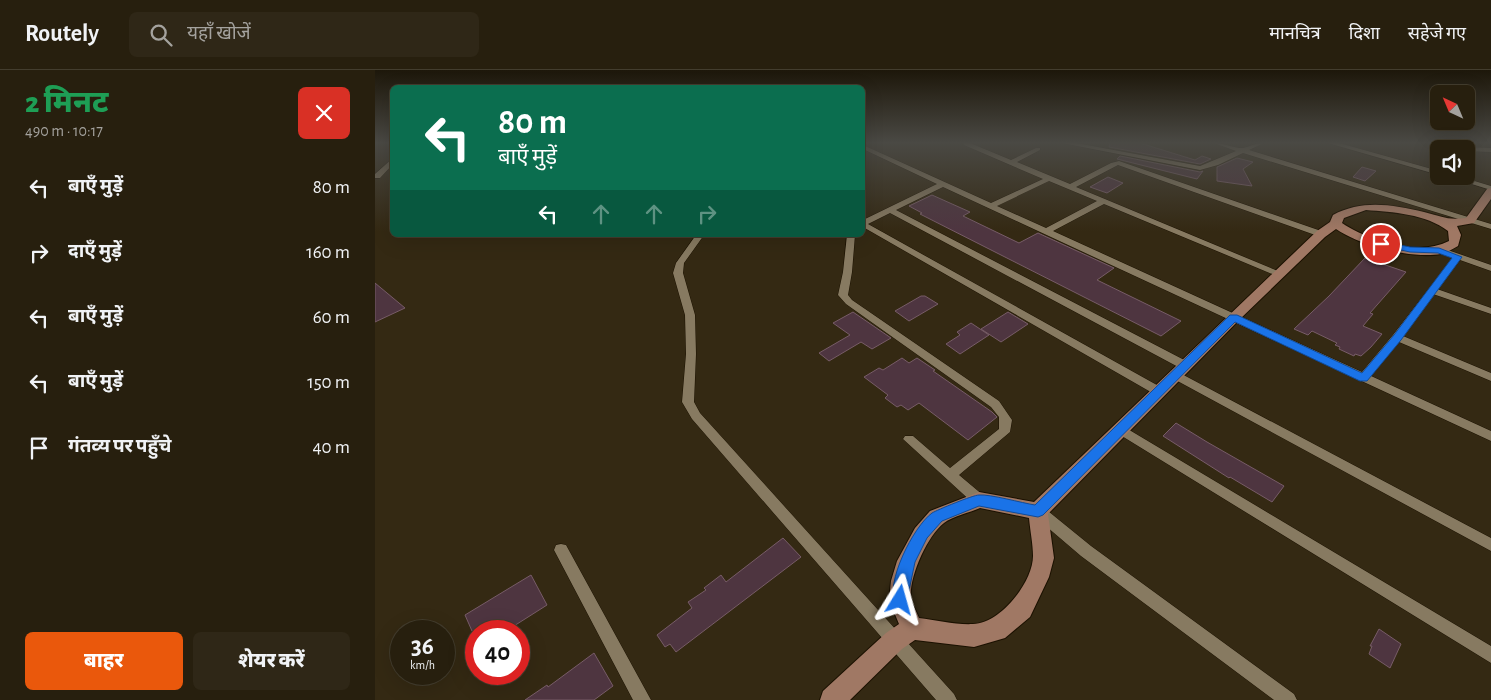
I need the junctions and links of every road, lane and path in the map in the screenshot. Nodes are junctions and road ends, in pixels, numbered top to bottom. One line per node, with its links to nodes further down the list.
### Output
1 (388, 172): 7 (street)
2 (917, 172): 9 (street)
3 (1036, 172): 8 (street)
4 (1098, 172): 11 (street)
5 (1146, 172): 23 (street)
6 (1313, 172): 16 (street)
7 (376, 176)
8 (1050, 178): 11 (street); 14 (street)
9 (942, 184): 14 (street); 15 (street)
10 (1472, 185): 12 (street)
11 (1071, 187): 13 (street)
12 (1490, 192): 16 (street)
13 (1103, 201): 22 (street); 29 (street)
14 (991, 206): 22 (street)
15 (890, 210): 17 (street); 34 (street)
16 (1470, 221): 20 (street); 21 (street)
17 (865, 222)
18 (865, 224): 37 (street)
19 (1336, 224): 20 (street); 23 (street); 26 (street)
20 (1445, 224): 26 (street)
21 (1491, 228)
22 (1046, 231): 32 (street)
23 (1321, 234): 29 (street)
24 (699, 237): 46 (street)
25 (850, 237): 41 (street)
26 (1439, 250): 27 (street)
27 (1458, 257): 28 (street); 30 (street)
28 (1491, 268)
29 (1280, 274): 32 (street)
30 (1431, 290): 31 (street); 33 (street)
31 (1491, 311)
32 (1234, 317): 34 (street); 36 (street)
33 (1397, 337): 35 (street); 36 (street)
34 (1181, 371): 37 (street); 44 (street)
35 (1491, 377)
36 (1363, 378): 39 (street)
37 (1160, 392): 38 (street)
38 (1121, 430): 43 (street); 47 (street)
39 (1491, 436)
40 (909, 439): 41 (street)
41 (950, 476): 42 (street)
42 (979, 500): 43 (street); 46 (street)
43 (1038, 511): 46 (street); 51 (street)
44 (1491, 545)
45 (561, 550): 48 (street)
46 (903, 635): 49 (street); 50 (street)
47 (1491, 655)
48 (642, 700)
49 (832, 700)
50 (948, 700)
51 (1288, 700)

